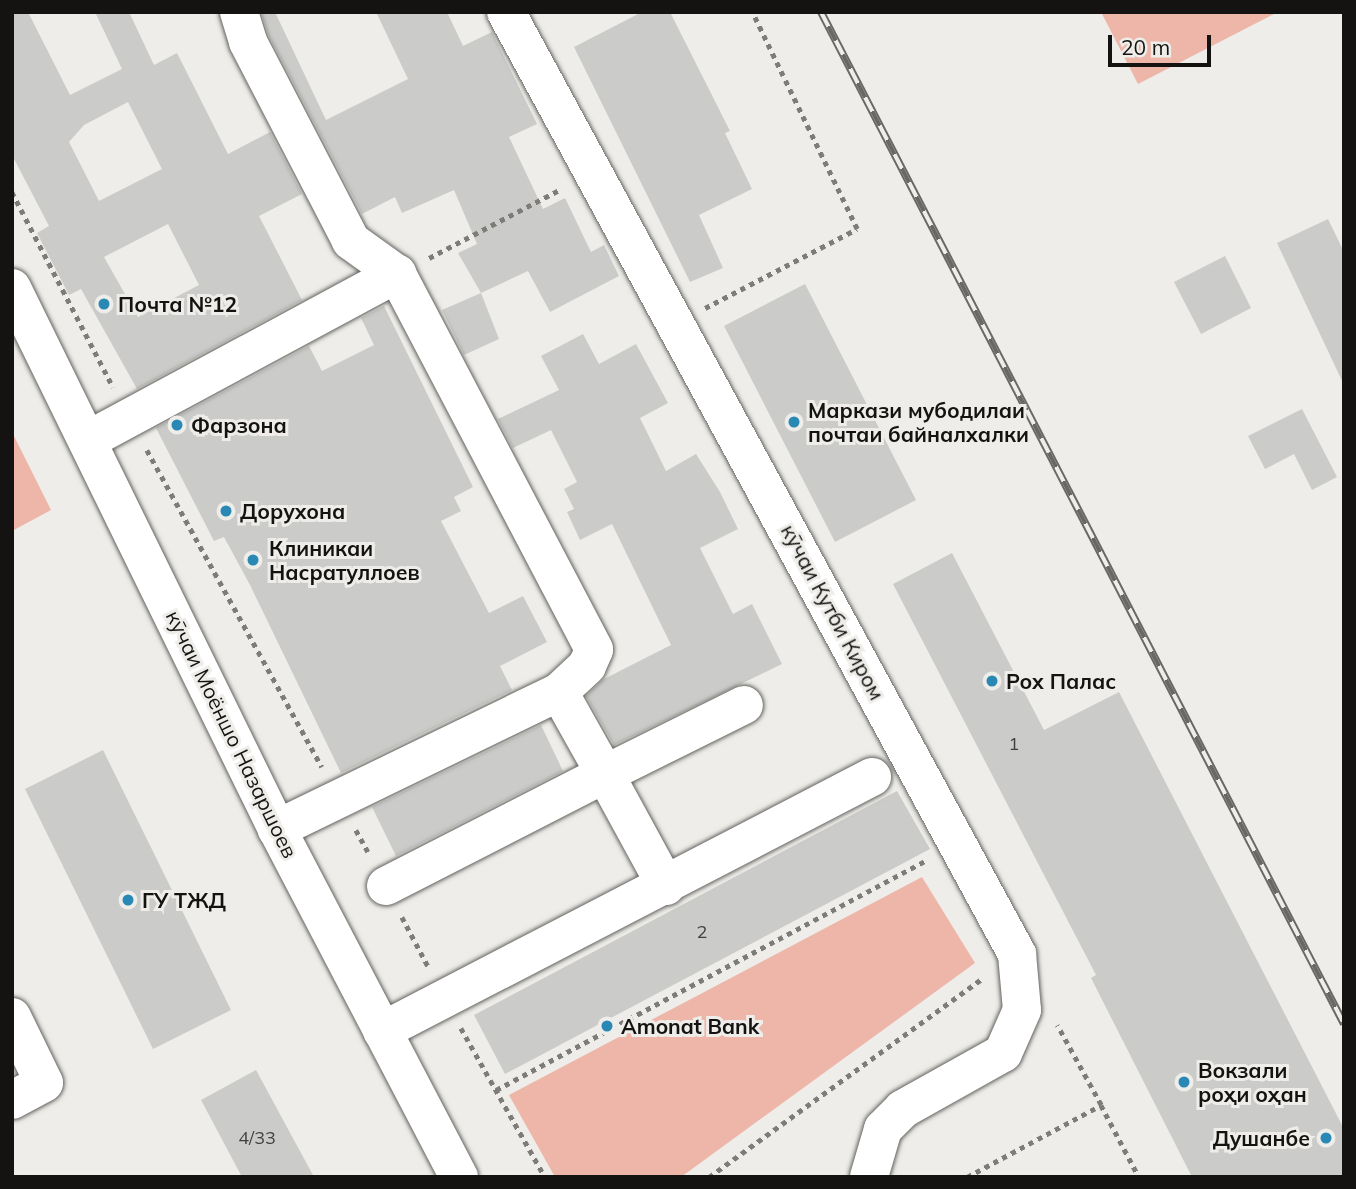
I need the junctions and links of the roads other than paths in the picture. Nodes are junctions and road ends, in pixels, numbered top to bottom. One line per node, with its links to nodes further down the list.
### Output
1 (239, 12): 3 (street)
2 (506, 12): 17 (street, кӯчаи Кутби Киром)
3 (397, 274): 5 (street); 6 (street)
4 (12, 288): 5 (street, кӯчаи Моёншо Назаршоев)
5 (90, 439): 10 (street, кӯчаи Моёншо Назаршоев)
6 (559, 692): 8 (street); 10 (street)
7 (744, 705): 8 (street)
8 (605, 774): 11 (street); 12 (street)
9 (872, 777): 12 (street)
10 (277, 829): 14 (street, кӯчаи Моёншо Назаршоев)
11 (386, 886)
12 (666, 886): 14 (street)
13 (12, 1017): 15 (street)
14 (382, 1031): 16 (street, кӯчаи Моёншо Назаршоев)
15 (12, 1100)
16 (460, 1177)
17 (869, 1177)

